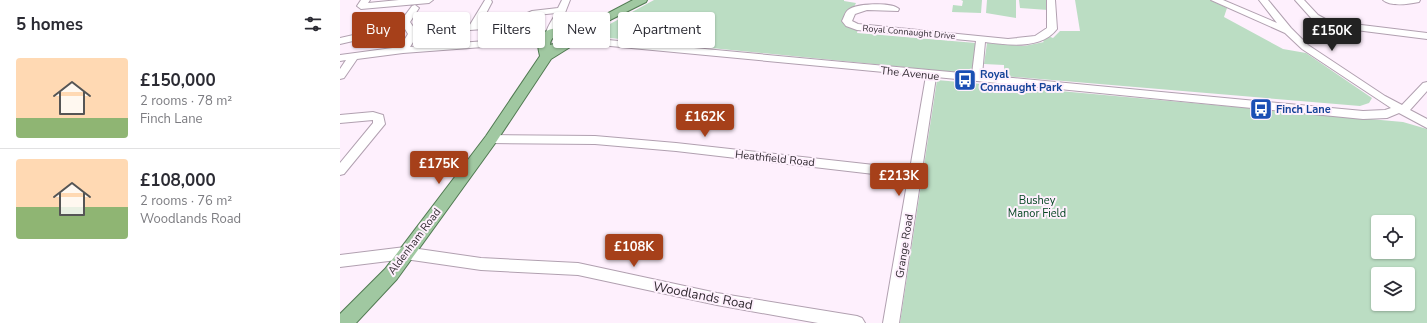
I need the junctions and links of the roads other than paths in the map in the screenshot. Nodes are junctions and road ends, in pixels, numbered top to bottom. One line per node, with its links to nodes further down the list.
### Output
1 (366, 0): 11 (street)
2 (429, 0): 11 (street)
3 (566, 0): 15 (street)
4 (642, 0): 16 (main road, Aldenham Road)
5 (1050, 0): 21 (street, Royal Connaught Drive)
6 (1215, 0): 18 (street)
7 (1263, 0): 18 (street)
8 (1299, 0): 19 (street)
9 (1387, 0): 10 (street)
10 (1416, 0)
11 (395, 2)
12 (488, 2): 15 (street)
13 (415, 8): 17 (street)
14 (895, 9): 21 (street, Royal Connaught Drive)
15 (561, 10)
16 (610, 17)
17 (406, 26): 22 (street); 25 (street)
18 (1287, 30): 32 (street)
19 (1427, 36)
20 (553, 39): 25 (street, The Avenue)
21 (981, 39): 30 (street)
22 (340, 41)
23 (610, 43): 28 (street, The Avenue)
24 (553, 47): 35 (main road, Aldenham Road)
25 (403, 50): 26 (street, The Avenue)
26 (355, 56): 27 (street, The Avenue); 29 (street)
27 (340, 58)
28 (931, 74): 30 (street, The Avenue); 37 (street, Grange Road)
29 (340, 76)
30 (977, 79): 32 (street, The Avenue)
31 (1427, 85): 32 (street)
32 (1401, 110): 34 (street)
33 (340, 119): 36 (street)
34 (1427, 124)
35 (491, 140): 37 (street, Heathfield Road); 38 (main road, Aldenham Road)
36 (340, 171)
37 (916, 174): 42 (street, Grange Road)
38 (405, 253): 39 (street, Woodlands Road); 40 (main road, Aldenham Road); 41 (street, Woodlands Road)
39 (340, 260)
40 (344, 323)
41 (857, 323)
42 (891, 323)

